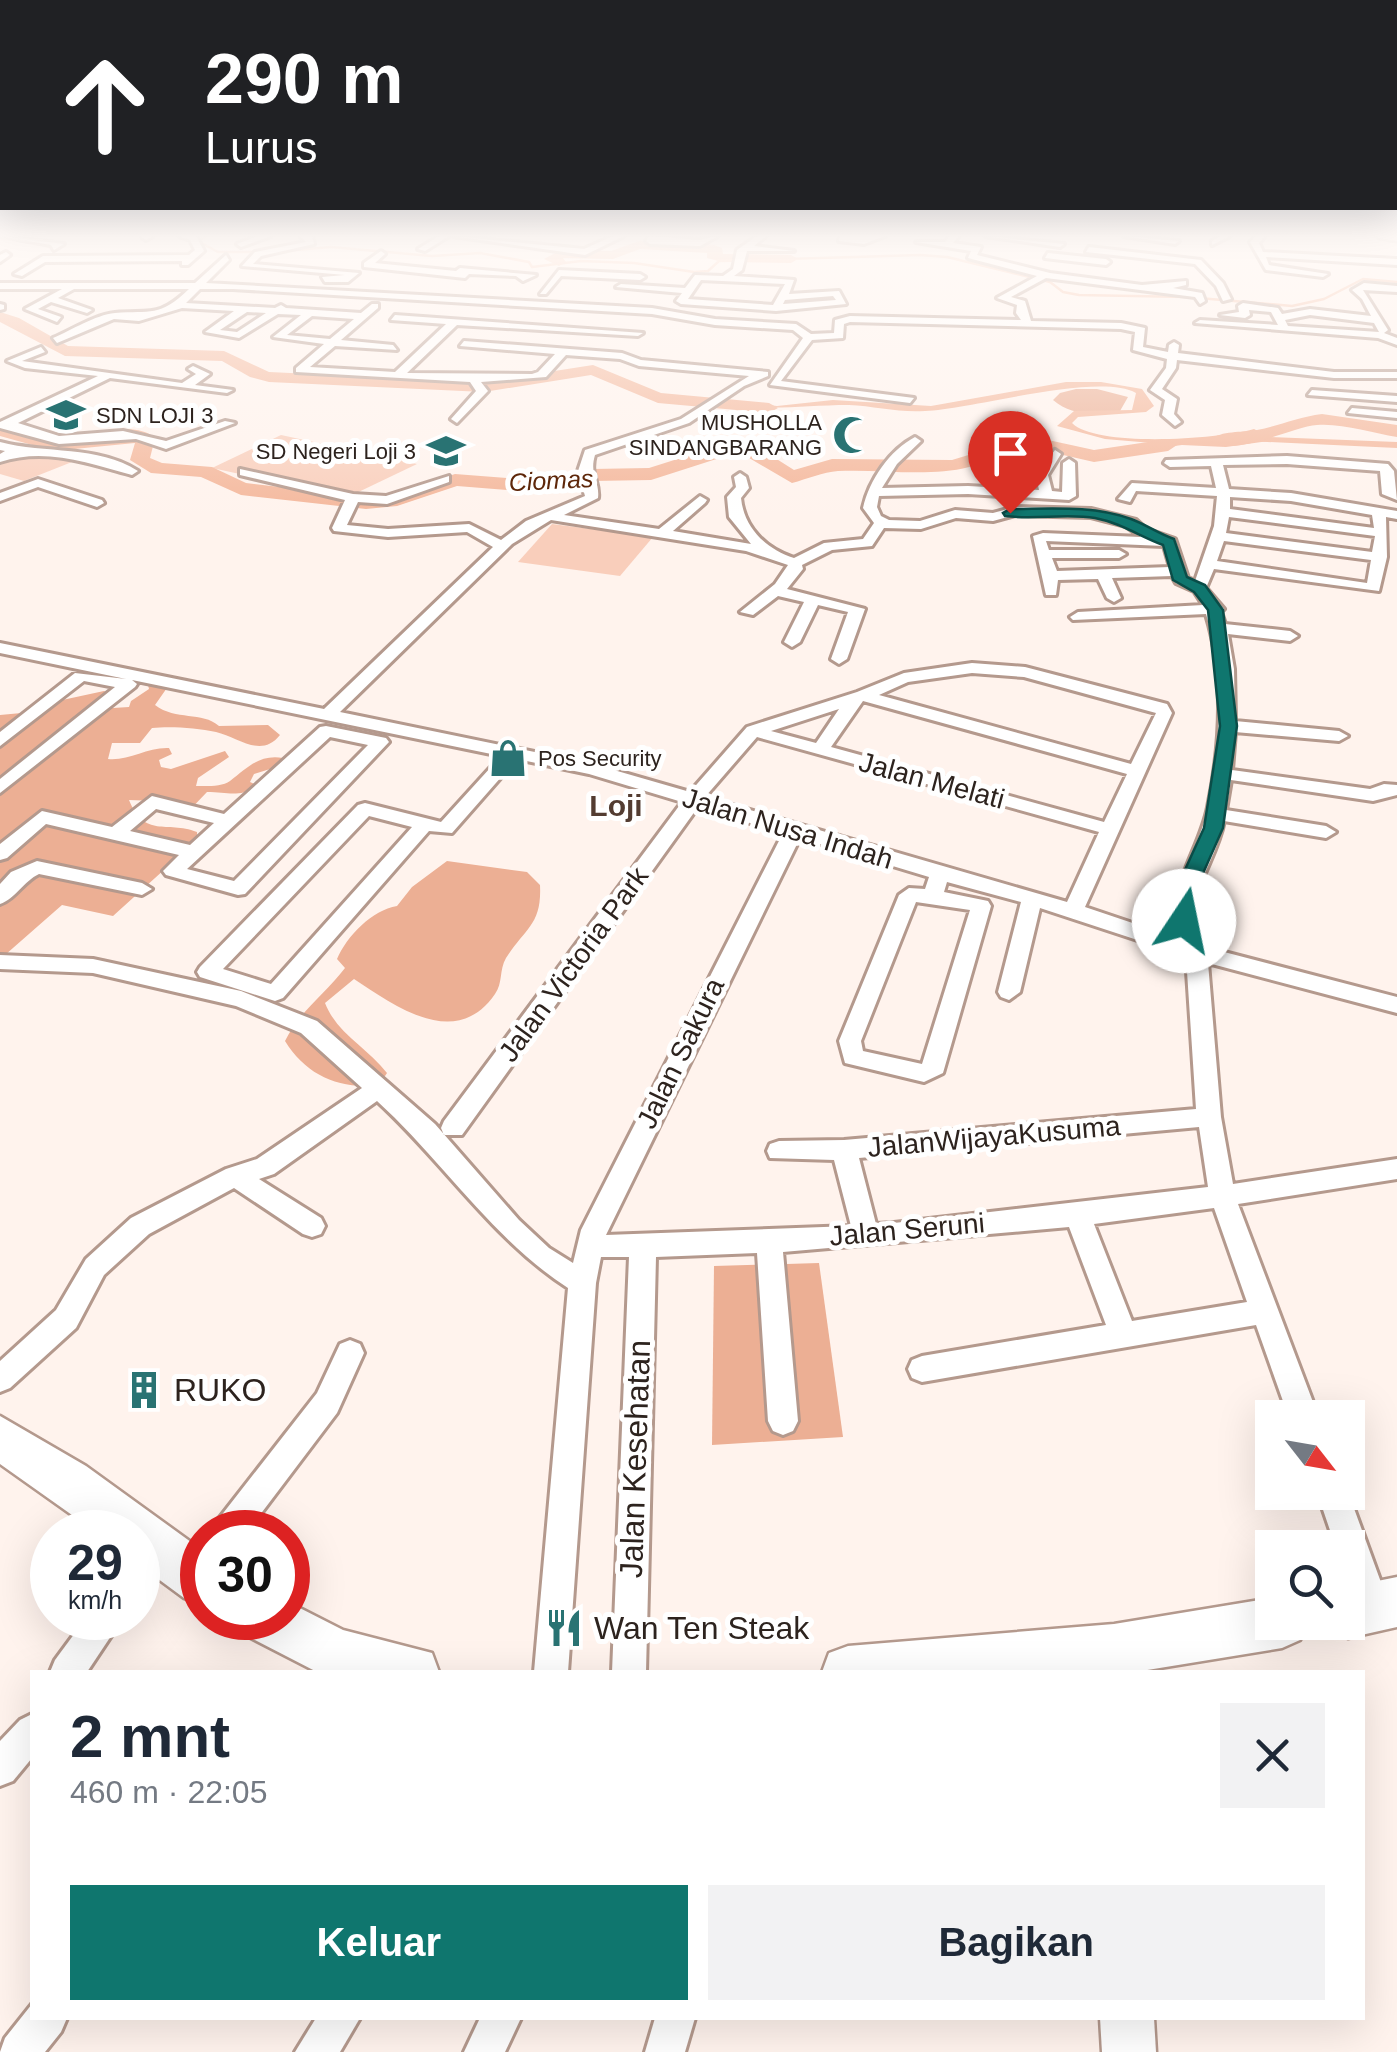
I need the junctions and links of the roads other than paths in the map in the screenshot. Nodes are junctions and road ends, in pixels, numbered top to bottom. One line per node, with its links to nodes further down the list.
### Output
1 (76, 332): 23 (street)
2 (210, 332): 3 (street)
3 (245, 332)
4 (284, 332): 24 (street)
5 (307, 332): 24 (street)
6 (344, 332): 28 (street)
7 (418, 332): 27 (street)
8 (444, 332): 27 (street)
9 (479, 332): 34 (street)
10 (513, 332): 22 (street)
11 (617, 332): 18 (street)
12 (630, 332): 18 (street)
13 (684, 332): 20 (street)
14 (796, 332): 19 (street)
15 (839, 332): 19 (street)
16 (1143, 332): 37 (street)
17 (1330, 332): 26 (street)
18 (638, 333): 22 (street); 36 (street)
19 (805, 333): 51 (street)
20 (682, 334)
21 (374, 336): 29 (street)
22 (509, 336): 30 (street)
23 (57, 340)
24 (295, 341): 28 (street); 33 (street)
25 (1174, 342): 37 (street)
26 (1388, 342)
27 (432, 343): 34 (street); 46 (street)
28 (330, 344): 29 (street); 43 (street)
29 (362, 346): 43 (street); 44 (street)
30 (498, 347): 31 (street); 34 (street); 38 (street)
31 (530, 349): 35 (street); 52 (street)
32 (41, 350): 39 (street)
33 (285, 350)
34 (458, 350): 50 (street)
35 (564, 351): 36 (street); 52 (street)
36 (622, 356): 45 (street)
37 (1175, 357): 42 (street); 63 (street)
38 (488, 358)
39 (6, 361): 40 (street)
40 (26, 366): 48 (street); 49 (street)
41 (193, 369): 54 (street)
42 (1301, 371): 47 (street); 56 (street)
43 (334, 372): 44 (street)
44 (362, 373): 46 (street)
45 (764, 374): 51 (street); 92 (street)
46 (398, 375): 50 (street)
47 (1397, 375)
48 (8, 376)
49 (105, 377): 54 (street); 65 (street)
50 (430, 377): 53 (street)
51 (778, 377): 59 (street)
52 (504, 378): 53 (street)
53 (474, 380): 62 (street)
54 (186, 384): 55 (street)
55 (226, 390)
56 (1312, 393): 57 (street); 60 (street)
57 (1328, 394): 58 (street); 61 (street)
58 (1397, 399)
59 (910, 400)
60 (1318, 408)
61 (1397, 415)
62 (457, 419)
63 (1175, 422)
64 (229, 423): 65 (street)
65 (3, 425)
66 (915, 441): 80 (street)
67 (0, 446): 68 (street)
68 (16, 451): 70 (street); 75 (street)
69 (1055, 454): 81 (street)
70 (0, 458)
71 (1287, 460): 73 (street); 82 (street); 85 (street)
72 (1069, 462): 81 (street)
73 (1216, 462): 74 (street); 79 (street)
74 (1169, 464)
75 (132, 471)
76 (244, 472): 86 (street)
77 (740, 477): 84 (street)
78 (444, 479): 86 (street)
79 (1226, 490): 85 (street); 87 (street); 89 (street)
80 (874, 492): 81 (street); 93 (street)
81 (1046, 494)
82 (1397, 496)
83 (0, 497): 88 (street)
84 (734, 497): 94 (street); 99 (street)
85 (1291, 497): 90 (street)
86 (353, 498): 97 (street)
87 (1125, 499)
88 (97, 504)
89 (1225, 512): 95 (street); 96 (street)
90 (1378, 513): 91 (street); 95 (street)
91 (1397, 515)
92 (550, 516): 94 (street); 97 (street)
93 (886, 524): 98 (street); 101 (street)
94 (664, 533): 99 (street)
95 (1382, 533): 100 (street)
96 (1218, 536): 100 (street); 102 (street)
97 (502, 546): 121 (street)
98 (1171, 548): 103 (street); 104 (street)
99 (766, 552): 101 (street)
100 (1380, 557): 102 (street)
101 (794, 563): 105 (street)
102 (1209, 564): 106 (street)
103 (1180, 571): 104 (street); 106 (street)
104 (1103, 574): 107 (street)
105 (780, 587): 108 (street); 110 (street)
106 (1200, 588): 109 (street)
107 (1114, 598)
108 (813, 599): 114 (street); 117 (street)
109 (1216, 610): 111 (street); 112 (street)
110 (748, 612)
111 (1078, 617)
112 (1219, 628): 113 (street); 122 (street)
113 (1290, 636)
114 (792, 642)
115 (0, 648): 116 (street, Jalan Nusa Indah)
116 (19, 653): 118 (street); 119 (street, Jalan Nusa Indah)
117 (840, 659)
118 (0, 666)
119 (81, 666): 121 (street, Jalan Nusa Indah); 123 (street)
120 (860, 696): 124 (street); 128 (street); 130 (street); 130 (street)
121 (328, 716): 125 (street, Jalan Nusa Indah)
122 (1229, 726): 126 (street); 131 (street)
123 (0, 731)
124 (753, 731): 128 (street, Jalan Melati); 134 (street, Jalan Victoria Park)
125 (371, 732): 129 (street, Jalan Nusa Indah); 136 (street); 142 (street)
126 (1338, 736)
127 (0, 741): 132 (street)
128 (820, 750): 138 (street, Jalan Melati)
129 (513, 752): 134 (street, Jalan Nusa Indah); 137 (street)
130 (1136, 772): 138 (street)
131 (1223, 774): 133 (street); 135 (street)
132 (4, 778)
133 (1397, 790)
134 (692, 800): 139 (street, Jalan Nusa Indah); 155 (street, Jalan Victoria Park)
135 (1216, 814): 140 (street); 149 (street)
136 (228, 820): 141 (street); 142 (street)
137 (426, 824): 137 (street)
138 (1110, 828): 148 (street)
139 (794, 830): 144 (street, Jalan Nusa Indah); 165 (street, Jalan Sakura)
140 (1326, 832)
141 (116, 834): 142 (street); 143 (street)
142 (194, 852)
143 (0, 854)
144 (937, 885): 144 (street); 147 (street, Jalan Nusa Indah)
145 (3, 888): 146 (street)
146 (142, 890)
147 (1032, 898): 148 (street, Jalan Nusa Indah); 151 (street)
148 (1073, 910): 149 (street, Jalan Nusa Indah)
149 (1205, 954): 152 (street, Jalan Nusa Indah); 154 (street)
150 (0, 962): 153 (street)
151 (1010, 992)
152 (1397, 1006)
153 (379, 1088): 159 (street); 167 (street)
154 (1209, 1117): 156 (street, JalanWijayaKusuma); 160 (street)
155 (453, 1128)
156 (844, 1150): 157 (street, JalanWijayaKusuma); 163 (street)
157 (779, 1151)
158 (1397, 1170): 160 (street, Jalan Seruni)
159 (235, 1176): 161 (street); 172 (street)
160 (1223, 1198): 163 (street, Jalan Seruni); 168 (street)
161 (312, 1226)
162 (1082, 1226): 169 (street)
163 (866, 1235): 164 (street, Jalan Seruni)
164 (769, 1240): 166 (street, Jalan Seruni); 174 (street)
165 (591, 1246): 166 (street, Jalan Seruni); 167 (street, Jalan Sakura)
166 (643, 1246): 188 (street, Jalan Kesehatan)
167 (582, 1283): 187 (street, Jalan Sakura)
168 (1264, 1311): 169 (street); 173 (street)
169 (1122, 1332): 171 (street)
170 (350, 1353): 176 (street)
171 (922, 1369)
172 (0, 1379)
173 (1297, 1400)
174 (783, 1421)
175 (0, 1438): 178 (main road)
176 (245, 1510)
177 (1338, 1510): 179 (street)
178 (167, 1559)
179 (1373, 1607)
180 (1255, 1628): 183 (main road)
181 (90, 1640): 185 (street)
182 (297, 1640): 184 (main road)
183 (1115, 1661): 189 (main road)
184 (331, 1664): 186 (main road)
185 (67, 1670)
186 (392, 1670)
187 (551, 1670)
188 (629, 1670)
189 (897, 1670)
190 (30, 1734): 191 (street)
191 (0, 1768)
192 (45, 2020): 197 (street)
193 (339, 2020): 198 (street)
194 (500, 2020): 199 (street)
195 (674, 2020): 200 (street)
196 (1127, 2020): 201 (main road)
197 (19, 2052)
198 (315, 2052)
199 (484, 2052)
200 (666, 2052)
201 (1129, 2052)

